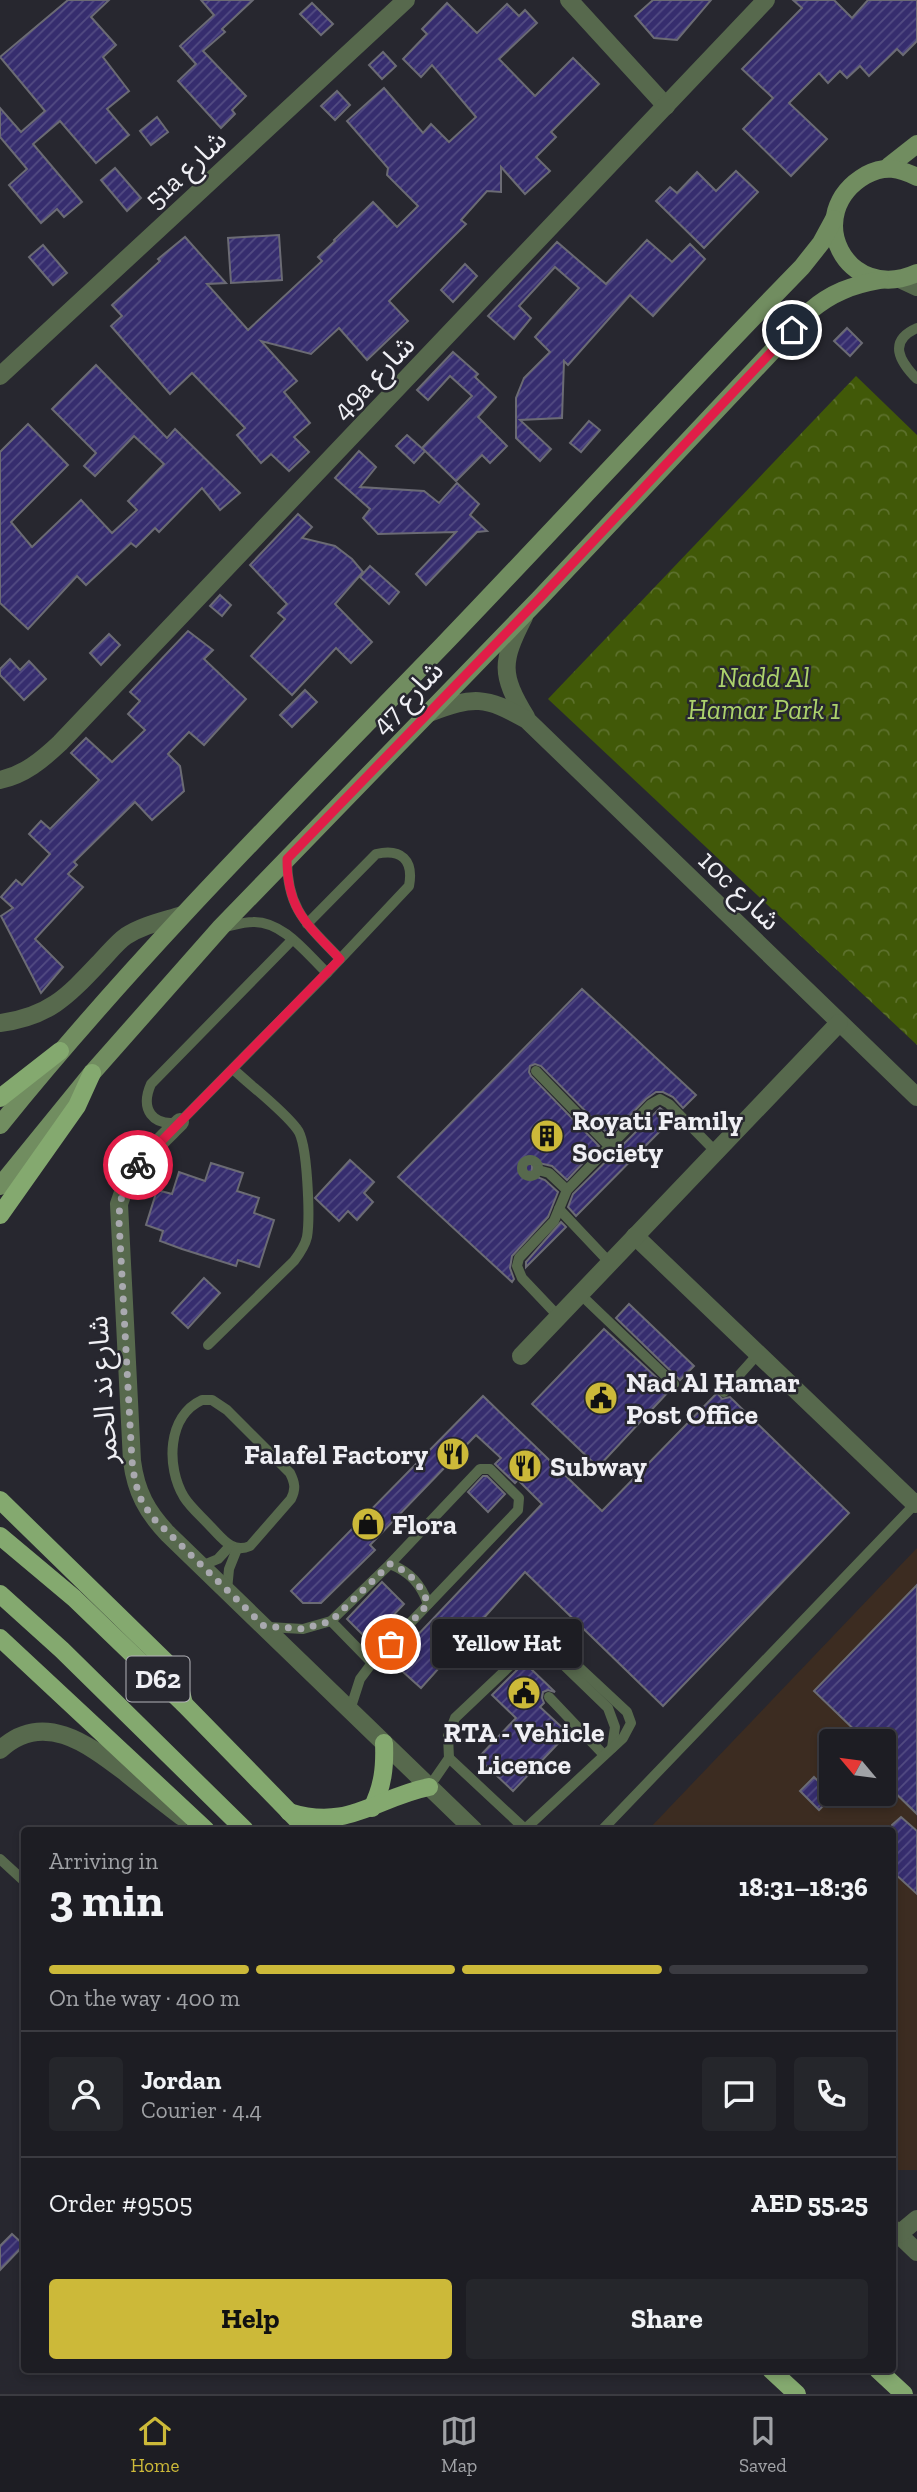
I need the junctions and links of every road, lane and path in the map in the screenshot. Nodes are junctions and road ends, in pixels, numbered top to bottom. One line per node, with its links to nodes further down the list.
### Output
1 (406, 0): 12 (street, 51a شارع)
2 (569, 0): 4 (street)
3 (766, 0): 4 (street, 49a شارع)
4 (666, 106): 17 (street, 49a شارع)
5 (917, 144): 6 (street)
6 (889, 166): 7 (street); 8 (street, شارع 47)
7 (917, 177)
8 (834, 219): 9 (street); 19 (street, شارع 47)
9 (880, 280): 10 (street); 14 (street, شارع 47)
10 (912, 280)
11 (917, 328): 13 (lane)
12 (0, 376)
13 (917, 379)
14 (527, 611): 15 (street, شارع 47); 16 (street, 10c شارع)
15 (429, 713): 16 (street, 10c شارع); 18 (street, شارع 47)
16 (527, 720): 26 (street, 10c شارع)
17 (4, 779)
18 (287, 859): 20 (lane); 21 (street, شارع 47)
19 (182, 915): 25 (street); 27 (street, شارع 47)
20 (307, 924): 23 (lane); 23 (lane)
21 (221, 928): 22 (lane); 30 (street, شارع 47)
22 (292, 940): 24 (lane); 33 (lane)
23 (340, 959): 24 (lane)
24 (327, 973): 28 (lane)
25 (0, 1023)
26 (839, 1023): 31 (street, 10c شارع); 36 (street)
27 (60, 1051): 32 (main road); 34 (street, شارع 47)
28 (233, 1069): 33 (lane); 46 (lane)
29 (536, 1071): 35 (lane)
30 (92, 1073): 38 (street, شارع 47); 41 (main road)
31 (917, 1097)
32 (0, 1098)
33 (180, 1122): 56 (street, شارع ند الحمر)
34 (0, 1125)
35 (610, 1147): 36 (lane); 39 (lane)
36 (716, 1152): 42 (street)
37 (538, 1170): 39 (lane)
38 (0, 1186)
39 (567, 1190): 40 (lane)
40 (559, 1209): 43 (lane); 45 (lane)
41 (0, 1215)
42 (635, 1236): 43 (street); 47 (street)
43 (610, 1263): 44 (street)
44 (580, 1294): 45 (street); 49 (lane)
45 (559, 1317): 48 (street)
46 (208, 1345)
47 (758, 1354): 50 (lane); 52 (street)
48 (521, 1356)
49 (674, 1384)
50 (724, 1392)
51 (0, 1500): 66 (main road)
52 (916, 1503): 82 (lane)
53 (0, 1536): 66 (main road, D62)
54 (234, 1548): 54 (lane); 56 (lane); 57 (lane)
55 (390, 1564): 59 (lane); 59 (lane); 60 (lane)
56 (201, 1566): 57 (street, شارع ند الحمر)
57 (226, 1590): 61 (street, شارع ند الحمر)
58 (0, 1594): 77 (main road)
59 (428, 1604): 64 (lane)
60 (331, 1621): 61 (lane); 64 (lane)
61 (264, 1626): 67 (street, شارع ند الحمر)
62 (0, 1638): 76 (main road, D62)
63 (524, 1651): 70 (lane); 70 (lane); 71 (lane)
64 (372, 1663): 67 (lane)
65 (549, 1698): 70 (lane)
66 (184, 1704): 74 (main road, D62)
67 (350, 1710): 68 (street, شارع ند الحمر)
68 (384, 1743): 72 (street, شارع ند الحمر); 73 (main road)
69 (0, 1750): 75 (street)
70 (608, 1751): 81 (lane)
71 (449, 1758): 72 (lane); 80 (lane)
72 (429, 1787): 73 (main road); 79 (street, شارع ند الحمر)
73 (372, 1808): 74 (main road)
74 (286, 1811): 78 (main road, D62)
75 (196, 1827)
76 (203, 1827)
77 (241, 1827)
78 (304, 1827)
79 (471, 1827)
80 (521, 1827)
81 (527, 1827)
82 (605, 1827)
83 (0, 1859): 84 (lane)
84 (21, 1878)
85 (917, 2219): 86 (street)
86 (896, 2231): 87 (street)
87 (917, 2251)
88 (774, 2373): 90 (main road)
89 (881, 2373): 91 (main road)
90 (797, 2394)
91 (904, 2394)

